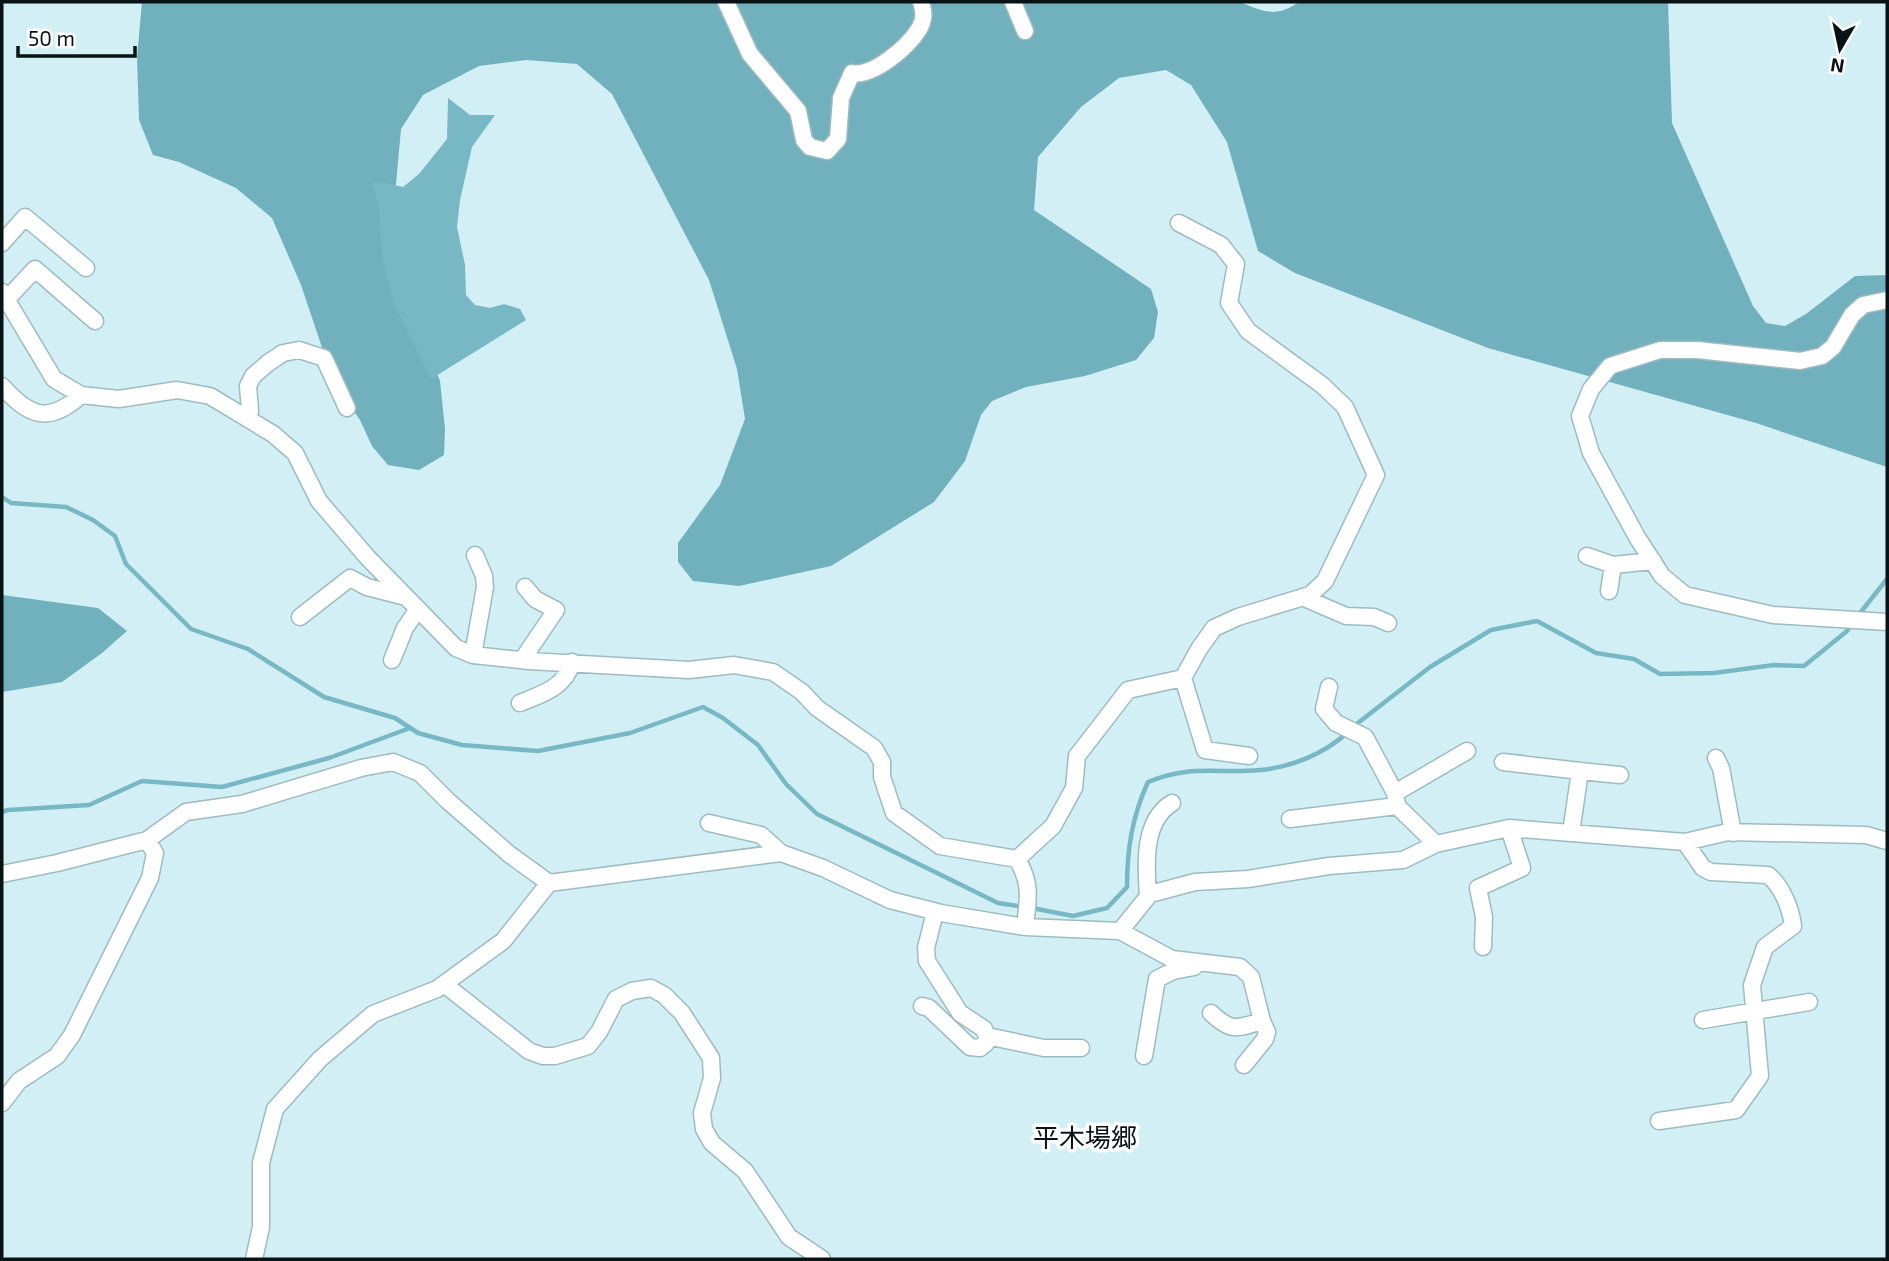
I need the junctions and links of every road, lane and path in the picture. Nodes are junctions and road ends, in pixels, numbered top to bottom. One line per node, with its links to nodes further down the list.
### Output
1 (726, 2): 2 (street)
2 (921, 2)
3 (1013, 2): 4 (street)
4 (1026, 31)
5 (1180, 223): 21 (street)
6 (2, 243): 7 (street)
7 (86, 268)
8 (4, 296): 10 (street); 12 (street)
9 (1887, 300): 17 (street)
10 (94, 321)
11 (2, 386): 12 (street)
12 (81, 395): 14 (street)
13 (347, 408): 14 (street)
14 (242, 415): 22 (street)
15 (475, 555): 26 (street)
16 (1587, 556): 18 (street)
17 (1653, 561): 18 (street); 24 (street)
18 (1613, 565): 20 (street)
19 (525, 587): 28 (street)
20 (1609, 591)
21 (1302, 597): 25 (street); 30 (street)
22 (413, 603): 23 (street); 26 (street); 27 (street)
23 (300, 617)
24 (1887, 622)
25 (1388, 623)
26 (473, 655): 28 (street)
27 (392, 660)
28 (522, 660): 29 (street)
29 (572, 662): 32 (street); 51 (street)
30 (1183, 678): 34 (street); 51 (street)
31 (1329, 687): 39 (street)
32 (520, 703)
33 (1467, 751): 39 (street)
34 (1248, 756)
35 (1716, 758): 44 (street)
36 (1503, 762): 37 (street)
37 (1580, 771): 38 (street); 45 (street)
38 (1620, 775)
39 (1396, 800): 41 (street); 49 (street)
40 (1172, 803): 54 (street)
41 (1290, 819)
42 (709, 823): 50 (street)
43 (1509, 828): 45 (street); 49 (street); 58 (street)
44 (1733, 832): 47 (street); 48 (street)
45 (1571, 833): 48 (street)
46 (147, 840): 52 (street); 53 (street); 71 (street)
47 (1887, 841)
48 (1685, 842): 63 (street)
49 (1436, 844): 54 (street)
50 (781, 853): 53 (street); 55 (street)
51 (1017, 859): 56 (street)
52 (2, 874)
53 (549, 883): 60 (street)
54 (1148, 896): 57 (street)
55 (935, 912): 56 (street); 67 (street)
56 (1026, 922): 57 (street)
57 (1120, 931): 59 (street)
58 (1483, 947)
59 (1202, 961): 66 (street); 69 (street)
60 (444, 984): 73 (street); 74 (street)
61 (1809, 1002): 63 (street)
62 (922, 1006): 67 (street)
63 (1754, 1011): 65 (street); 72 (street)
64 (1211, 1013): 66 (street)
65 (1703, 1020)
66 (1262, 1021): 70 (street)
67 (987, 1036): 68 (street)
68 (1082, 1048)
69 (1144, 1056)
70 (1244, 1065)
71 (2, 1103)
72 (1660, 1121)
73 (254, 1259)
74 (822, 1259)

